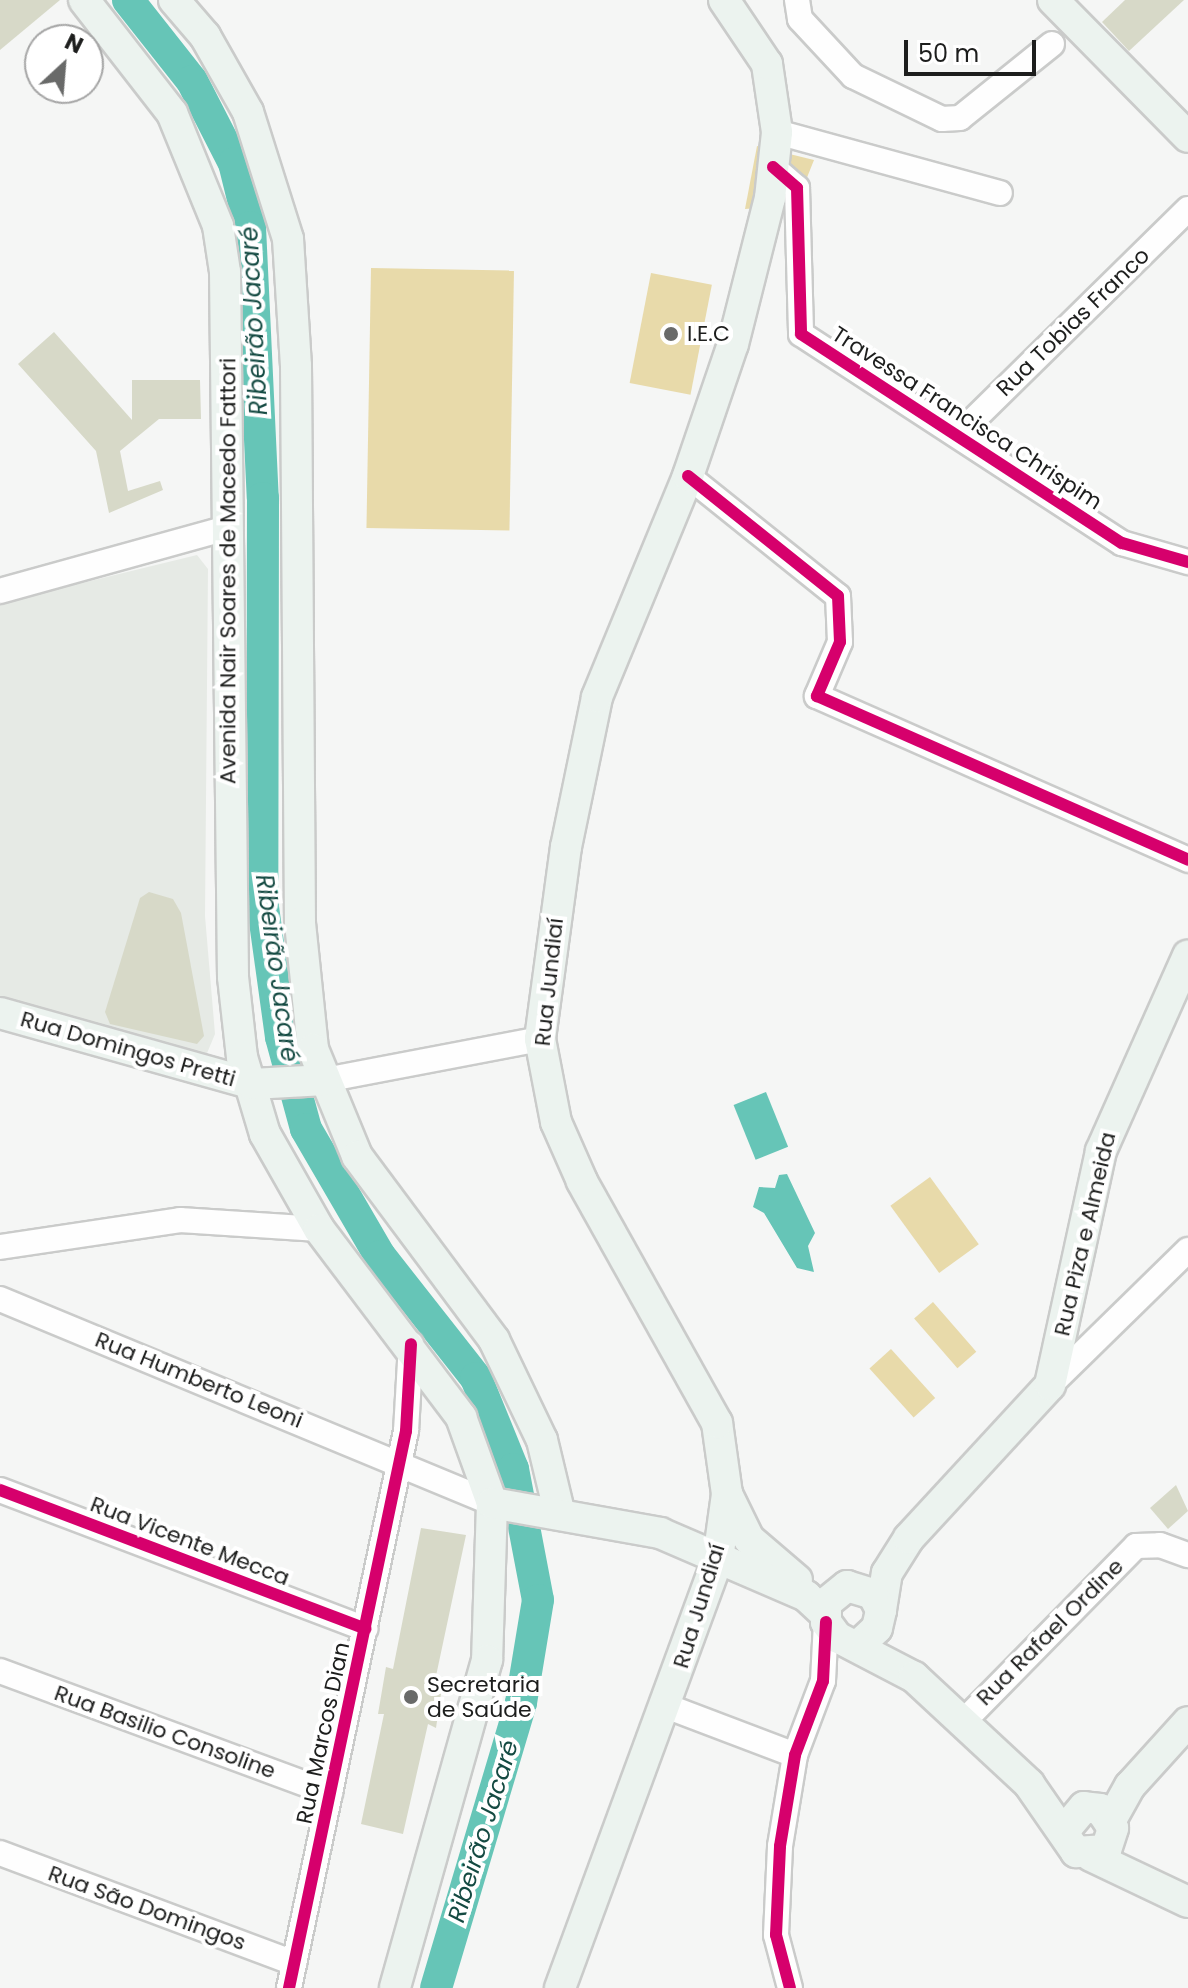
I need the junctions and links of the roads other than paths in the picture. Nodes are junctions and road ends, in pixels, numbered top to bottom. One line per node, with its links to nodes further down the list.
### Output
1 (84, 0): 14 (main road, Avenida Nair Soares de Macedo Fattori)
2 (174, 0): 21 (main road)
3 (724, 0): 7 (main road, Rua Jundiaí)
4 (797, 0): 6 (street)
5 (1053, 0): 8 (main road)
6 (1052, 44)
7 (777, 132): 9 (main road, Rua Jundiaí); 10 (street)
8 (1188, 137)
9 (773, 167): 12 (street, Travessa Francisca Chrispim); 13 (main road, Rua Jundiaí)
10 (1000, 193)
11 (1188, 209): 12 (street, Rua Tobias Franco)
12 (959, 434): 15 (street, Travessa Francisca Chrispim)
13 (688, 476): 17 (street); 20 (main road, Rua Jundiaí)
14 (224, 529): 16 (street); 22 (main road, Avenida Nair Soares de Macedo Fattori)
15 (1188, 562)
16 (0, 591)
17 (1188, 860)
18 (1188, 956): 28 (main road, Rua Piza e Almeida)
19 (0, 1013): 22 (main road, Rua Domingos Pretti)
20 (540, 1039): 21 (street, Rua Domingos Pretti); 31 (main road, Rua Jundiaí)
21 (319, 1080): 22 (main road, Rua Domingos Pretti); 33 (main road)
22 (256, 1084): 23 (main road, Avenida Nair Soares de Macedo Fattori)
23 (319, 1229): 24 (street); 27 (main road, Avenida Nair Soares de Macedo Fattori)
24 (0, 1247)
25 (1188, 1250): 28 (street)
26 (0, 1299): 29 (street, Rua Humberto Leoni)
27 (411, 1344): 29 (street, Rua Marcos Dian); 32 (main road, Avenida Nair Soares de Macedo Fattori)
28 (1050, 1385): 35 (main road)
29 (398, 1462): 32 (street, Rua Humberto Leoni); 40 (street, Rua Marcos Dian)
30 (0, 1490): 40 (street, Rua Vicente Mecca)
31 (727, 1494): 34 (main road); 37 (main road, Rua Jundiaí); 38 (main road)
32 (499, 1504): 33 (main road); 55 (main road)
33 (552, 1511): 34 (main road)
34 (660, 1533): 37 (main road)
35 (909, 1538): 38 (main road); 39 (main road)
36 (1188, 1555): 47 (street, Rua Rafael Ordine)
37 (718, 1559): 38 (main road); 45 (main road, Rua Jundiaí)
38 (834, 1603): 39 (main road); 41 (main road); 44 (street)
39 (881, 1615): 41 (main road); 43 (main road)
40 (365, 1629): 49 (street, Rua Marcos Dian)
41 (857, 1644): 43 (main road); 44 (street)
42 (0, 1671): 49 (street, Rua Basilio Consoline)
43 (914, 1677): 47 (main road)
44 (823, 1681): 48 (street)
45 (666, 1706): 48 (street); 56 (main road, Rua Jundiaí)
46 (1188, 1722): 50 (main road)
47 (962, 1723): 50 (main road)
48 (795, 1755): 57 (street)
49 (330, 1793): 53 (street, Rua Marcos Dian)
50 (1091, 1827): 52 (main road)
51 (0, 1853): 53 (street, Rua São Domingos)
52 (1188, 1902)
53 (294, 1963): 54 (street, Rua Marcos Dian)
54 (289, 1988)
55 (395, 1988)
56 (560, 1988)
57 (790, 1988)

